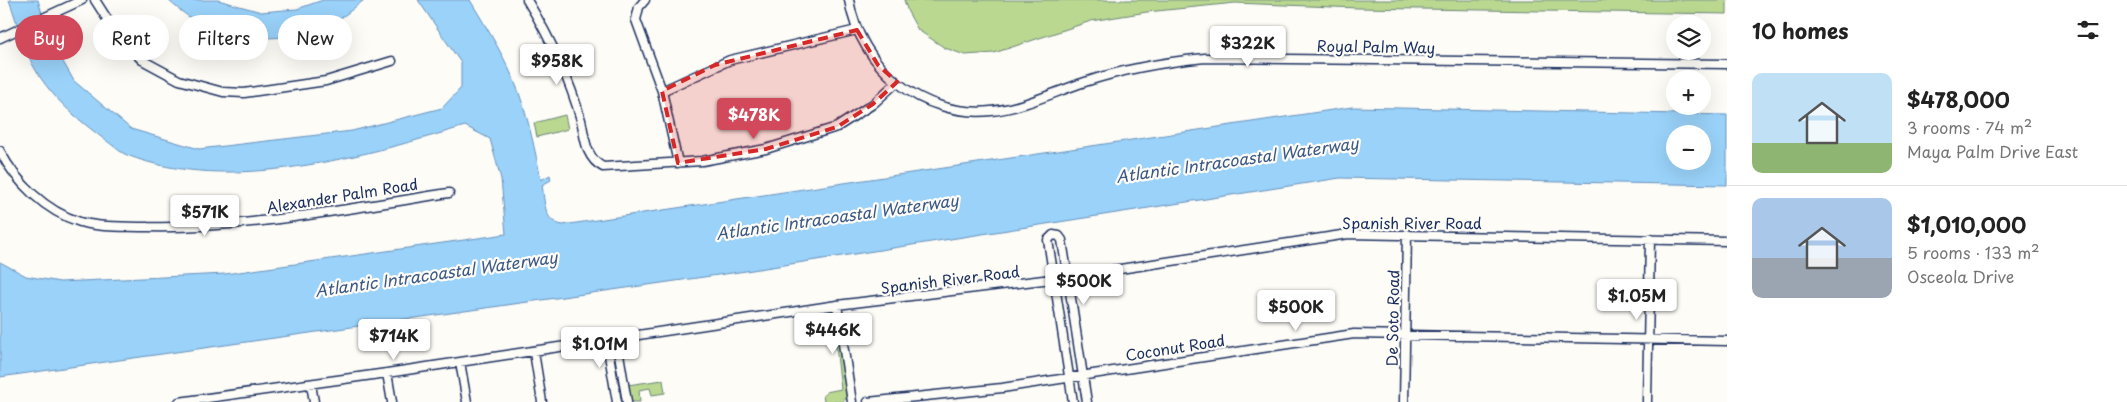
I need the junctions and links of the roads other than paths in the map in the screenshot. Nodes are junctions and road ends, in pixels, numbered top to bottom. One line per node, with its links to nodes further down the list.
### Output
1 (82, 0): 7 (street)
2 (95, 0): 8 (street)
3 (527, 0): 13 (street)
4 (645, 0): 11 (street)
5 (849, 0): 6 (street, Royal Palm Way)
6 (857, 30): 10 (street, Royal Palm Way); 11 (street)
7 (0, 38)
8 (392, 61)
9 (1727, 64): 10 (street, Royal Palm Way)
10 (897, 82): 13 (street)
11 (662, 91): 13 (street)
12 (0, 151): 14 (street, Alexander Palm Road)
13 (678, 163)
14 (449, 193)
15 (1407, 234): 16 (street, Spanish River Road); 18 (street, Spanish River Road); 21 (street, De Soto Road)
16 (1650, 239): 17 (street, Spanish River Road); 23 (street)
17 (1727, 241)
18 (1068, 278): 19 (street, Spanish River Road); 19 (street); 28 (street)
19 (1054, 279): 20 (street, Spanish River Road); 29 (street)
20 (837, 306): 22 (street, Spanish River Road); 39 (street)
21 (1405, 334): 23 (street, Coconut Road); 28 (street, Coconut Road); 43 (street, De Soto Road)
22 (612, 340): 25 (street, Spanish River Road); 37 (street); 38 (street)
23 (1648, 340): 24 (street, Coconut Road); 44 (street)
24 (1727, 341)
25 (534, 352): 26 (street, Spanish River Road); 36 (street)
26 (460, 362): 27 (street, Spanish River Road); 35 (street)
27 (387, 373): 30 (street, Spanish River Road); 34 (street)
28 (1083, 376): 29 (street, Coconut Road); 42 (street)
29 (1069, 378): 40 (street, Coconut Road); 41 (street)
30 (311, 384): 31 (street, Spanish River Road); 33 (street)
31 (235, 398): 32 (street, Spanish River Road)
32 (179, 402)
33 (314, 402)
34 (392, 402)
35 (466, 402)
36 (542, 402)
37 (616, 402)
38 (626, 402)
39 (852, 402)
40 (868, 402)
41 (1073, 402)
42 (1087, 402)
43 (1404, 402)
44 (1647, 402)

